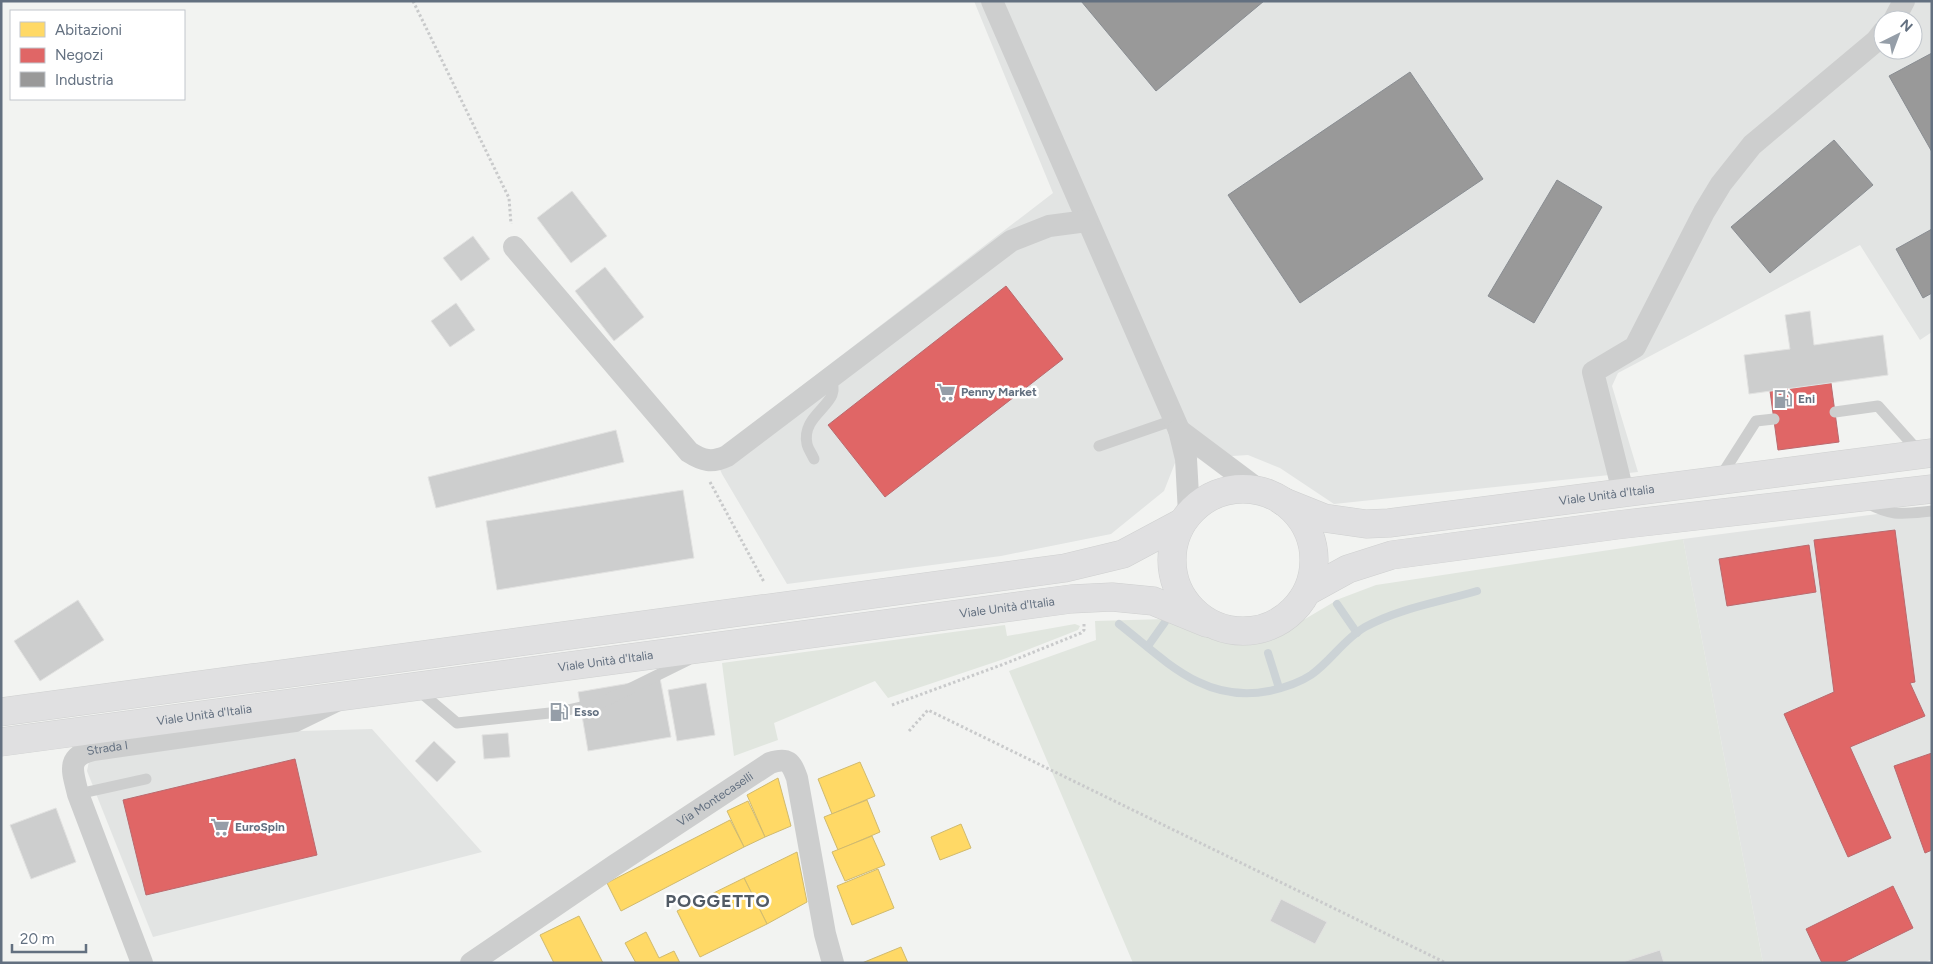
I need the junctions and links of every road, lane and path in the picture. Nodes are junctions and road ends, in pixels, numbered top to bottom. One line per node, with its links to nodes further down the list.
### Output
1 (413, 1): 5 (path)
2 (992, 1): 4 (street)
3 (1873, 44): 17 (street)
4 (1087, 221): 6 (street); 9 (street)
5 (514, 247): 13 (street)
6 (829, 378): 12 (lane); 13 (street)
7 (1835, 412): 11 (lane)
8 (1774, 419): 14 (lane)
9 (1176, 425): 10 (lane); 16 (street); 21 (street)
10 (1099, 446)
11 (1926, 454): 14 (main road, Viale Unità d'Italia)
12 (814, 459)
13 (706, 461): 23 (path)
14 (1719, 480): 17 (main road, Viale Unità d'Italia)
15 (1932, 488): 18 (main road, Viale Unità d'Italia)
16 (1259, 490): 19 (main road, Viale Unità d'Italia); 21 (main road, Viale Unità d'Italia)
17 (1622, 492): 19 (main road, Viale Unità d'Italia)
18 (1860, 498): 20 (lane); 22 (main road, Viale Unità d'Italia)
19 (1284, 502): 22 (main road, Viale Unità d'Italia)
20 (1932, 511)
21 (1185, 518): 23 (main road, Viale Unità d'Italia); 25 (main road, Viale Unità d'Italia)
22 (1308, 591): 25 (main road, Viale Unità d'Italia)
23 (779, 606): 30 (main road, Viale Unità d'Italia)
24 (1080, 620): 29 (path)
25 (1207, 623): 26 (main road, Viale Unità d'Italia)
26 (717, 645): 27 (main road, Viale Unità d'Italia); 27 (lane)
27 (412, 686): 28 (main road, Viale Unità d'Italia)
28 (350, 694): 32 (main road, Viale Unità d'Italia); 34 (street, Strada I)
29 (892, 705)
30 (1, 712)
31 (909, 731): 38 (path)
32 (1, 742)
33 (146, 779): 34 (lane)
34 (78, 794): 35 (street, Strada I)
35 (142, 963)
36 (471, 963): 37 (street, Via Montecaselli)
37 (833, 963)
38 (1446, 963)

